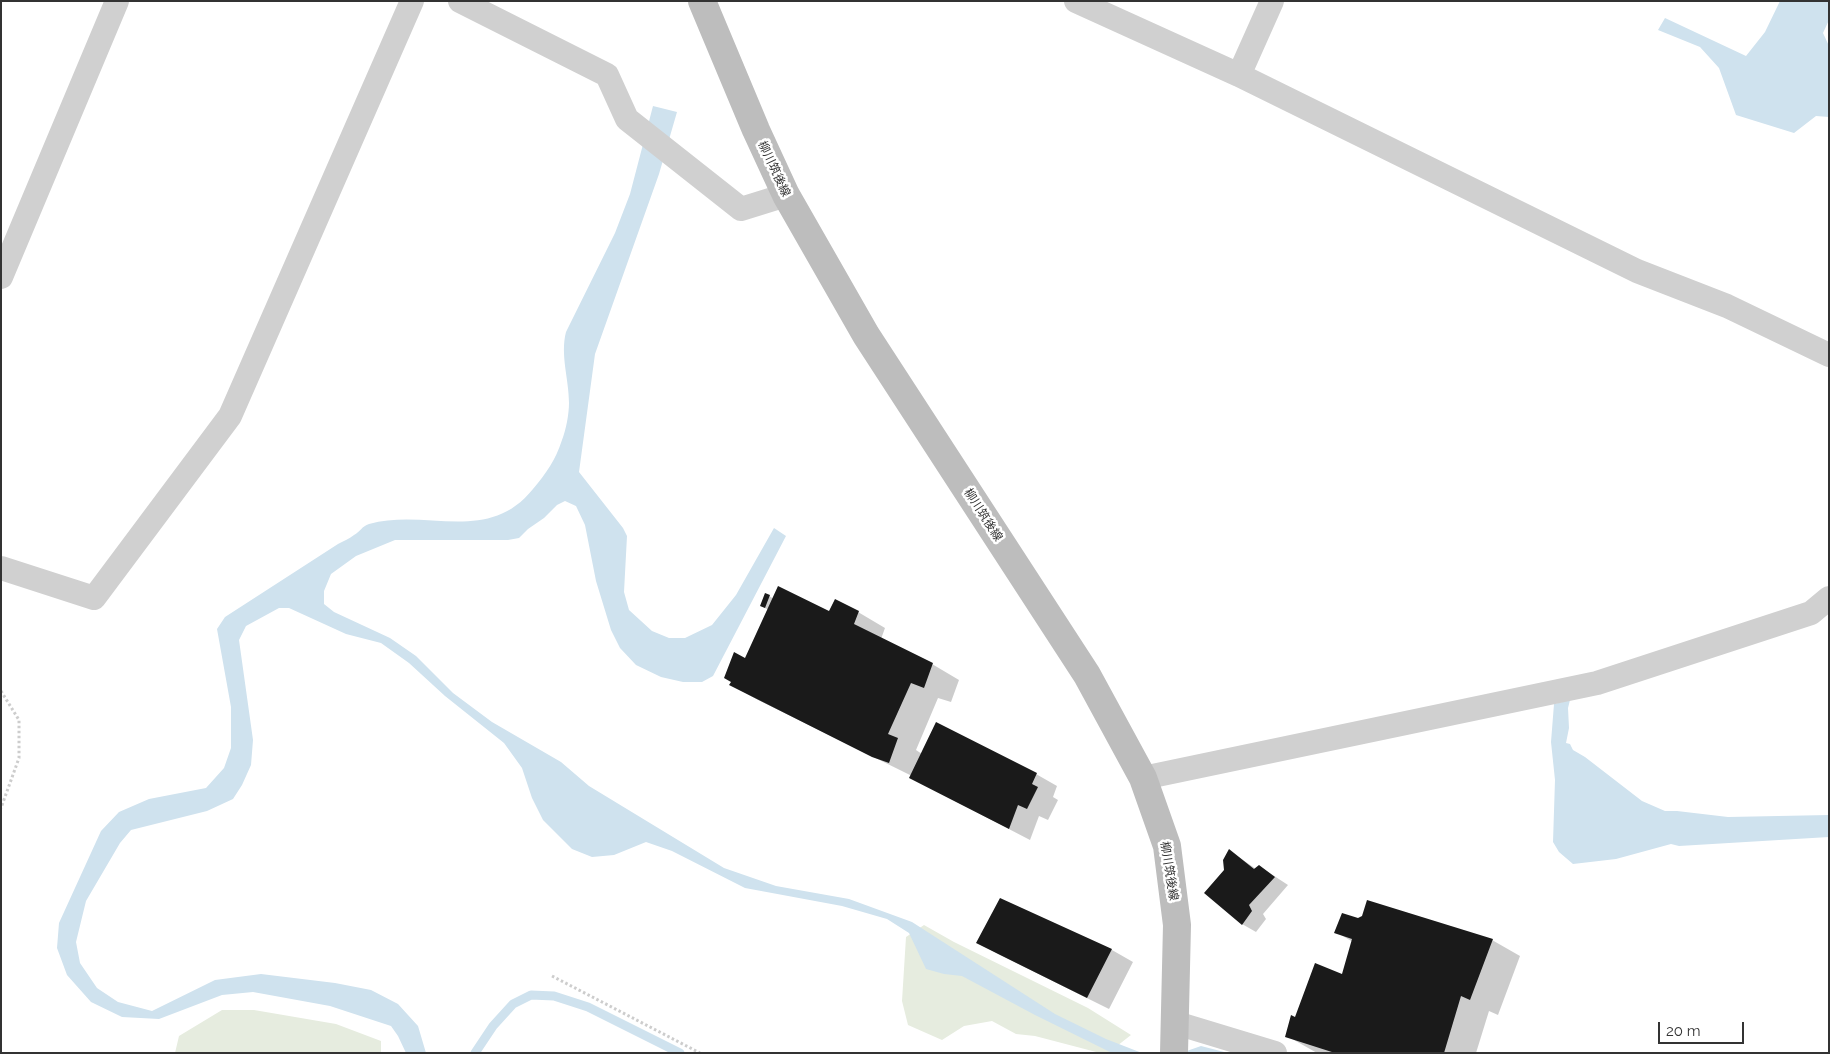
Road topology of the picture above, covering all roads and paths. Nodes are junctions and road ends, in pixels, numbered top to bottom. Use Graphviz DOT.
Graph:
graph roads {
  1 [pos="117,1"];
  2 [pos="412,1"];
  3 [pos="460,1"];
  4 [pos="702,1"];
  5 [pos="1076,1"];
  6 [pos="1272,1"];
  7 [pos="1239,75"];
  8 [pos="786,195"];
  9 [pos="1,278"];
  10 [pos="1829,356"];
  11 [pos="1,568"];
  12 [pos="1829,598"];
  13 [pos="1,691"];
  14 [pos="1143,778"];
  15 [pos="1,808"];
  16 [pos="552,976"];
  17 [pos="1176,1023"];
  18 [pos="700,1053"];
  19 [pos="1174,1053"];
  20 [pos="1275,1053"];
  1 -- 9 [label="street"];
  2 -- 11 [label="street"];
  3 -- 8 [label="street"];
  4 -- 8 [label="main road, 柳川筑後線"];
  5 -- 7 [label="street"];
  6 -- 7 [label="street"];
  7 -- 10 [label="street"];
  8 -- 14 [label="main road, 柳川筑後線"];
  12 -- 14 [label="street"];
  13 -- 15 [label="path"];
  14 -- 17 [label="main road, 柳川筑後線"];
  16 -- 18 [label="path"];
  17 -- 19 [label="main road, 柳川筑後線"];
  17 -- 20 [label="street"];
}
